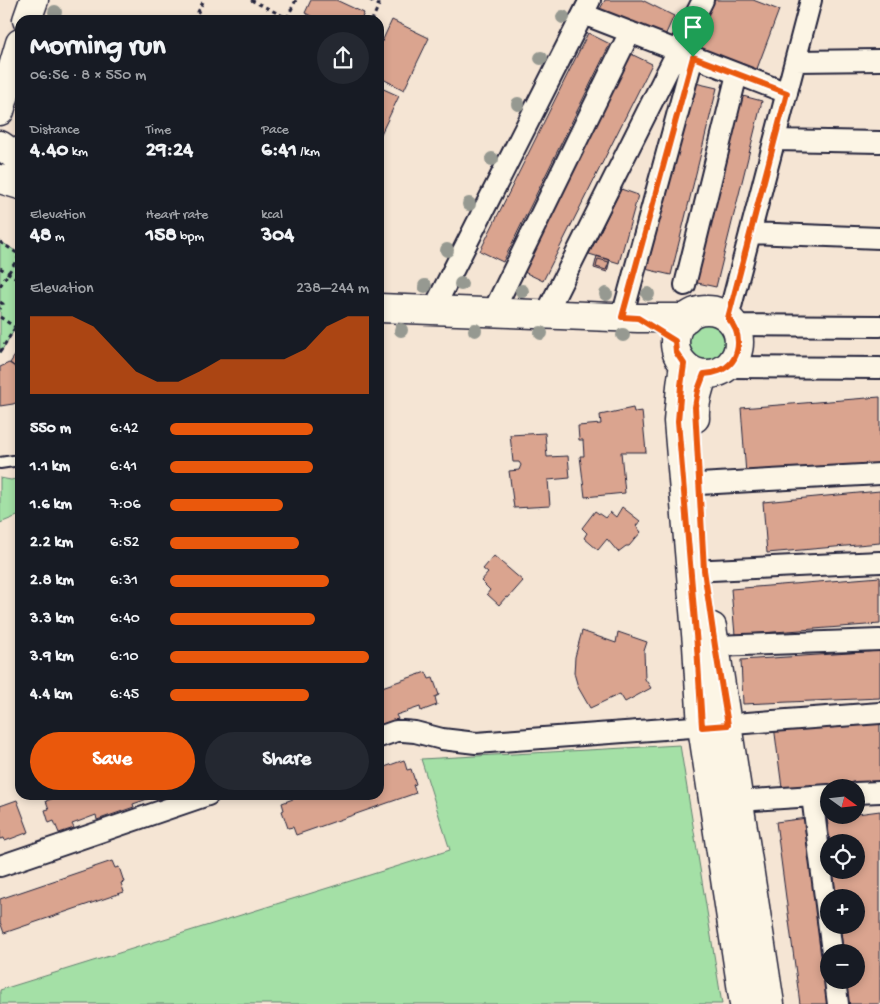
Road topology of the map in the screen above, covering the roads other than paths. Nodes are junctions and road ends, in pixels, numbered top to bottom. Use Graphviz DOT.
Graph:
graph roads {
  1 [pos="704,0"];
  2 [pos="811,0"];
  3 [pos="586,7"];
  4 [pos="15,31"];
  5 [pos="630,32"];
  6 [pos="0,50"];
  7 [pos="685,54"];
  8 [pos="15,60"];
  9 [pos="880,60"];
  10 [pos="795,61"];
  11 [pos="737,74"];
  12 [pos="787,93"];
  13 [pos="0,110"];
  14 [pos="775,140"];
  15 [pos="880,142"];
  16 [pos="0,144"];
  17 [pos="15,155"];
  18 [pos="0,179"];
  19 [pos="15,184"];
  20 [pos="750,233"];
  21 [pos="880,238"];
  22 [pos="685,285"];
  23 [pos="384,308"];
  24 [pos="433,310"];
  25 [pos="493,312"];
  26 [pos="546,314"];
  27 [pos="630,317"];
  28 [pos="731,322"];
  29 [pos="880,326"];
  30 [pos="695,353"];
  31 [pos="880,368"];
  32 [pos="15,461"];
  33 [pos="0,463"];
  34 [pos="880,474"];
  35 [pos="691,483"];
  36 [pos="880,562"];
  37 [pos="697,570"];
  38 [pos="880,640"];
  39 [pos="706,646"];
  40 [pos="880,713"];
  41 [pos="715,726"];
  42 [pos="384,735"];
  43 [pos="880,792"];
  44 [pos="865,793"];
  45 [pos="820,796"];
  46 [pos="193,800"];
  47 [pos="738,801"];
  48 [pos="822,824"];
  49 [pos="0,866"];
  50 [pos="831,944"];
  51 [pos="836,989"];
  52 [pos="744,1004"];
  53 [pos="770,1004"];
  54 [pos="838,1004"];
  1 -- 7 [label="street"];
  2 -- 10 [label="street"];
  3 -- 5 [label="street"];
  3 -- 24 [label="street"];
  4 -- 6 [label="street"];
  5 -- 7 [label="street"];
  5 -- 25 [label="street"];
  7 -- 11 [label="street"];
  7 -- 26 [label="street"];
  7 -- 27 [label="street"];
  8 -- 13 [label="street"];
  9 -- 10 [label="street"];
  10 -- 12 [label="street"];
  11 -- 12 [label="street"];
  11 -- 22 [label="street"];
  12 -- 14 [label="street"];
  14 -- 15 [label="street"];
  14 -- 20 [label="street"];
  16 -- 17 [label="street"];
  18 -- 19 [label="street"];
  20 -- 21 [label="street"];
  20 -- 28 [label="street"];
  23 -- 24 [label="street"];
  24 -- 25 [label="street"];
  25 -- 26 [label="street"];
  26 -- 27 [label="street"];
  27 -- 30 [label="street"];
  28 -- 29 [label="street"];
  28 -- 30 [label="street"];
  28 -- 30 [label="street"];
  30 -- 31 [label="street"];
  30 -- 35 [label="street"];
  32 -- 33 [label="lane"];
  34 -- 35 [label="street"];
  35 -- 37 [label="street"];
  36 -- 37 [label="street"];
  37 -- 39 [label="street"];
  38 -- 39 [label="street"];
  39 -- 41 [label="street"];
  40 -- 41 [label="street"];
  41 -- 42 [label="street"];
  41 -- 47 [label="street"];
  41 -- 52 [label="street"];
  43 -- 44 [label="street"];
  45 -- 47 [label="street"];
  46 -- 49 [label="street"];
  47 -- 53 [label="street"];
  48 -- 50 [label="street"];
  51 -- 54 [label="street"];
}
